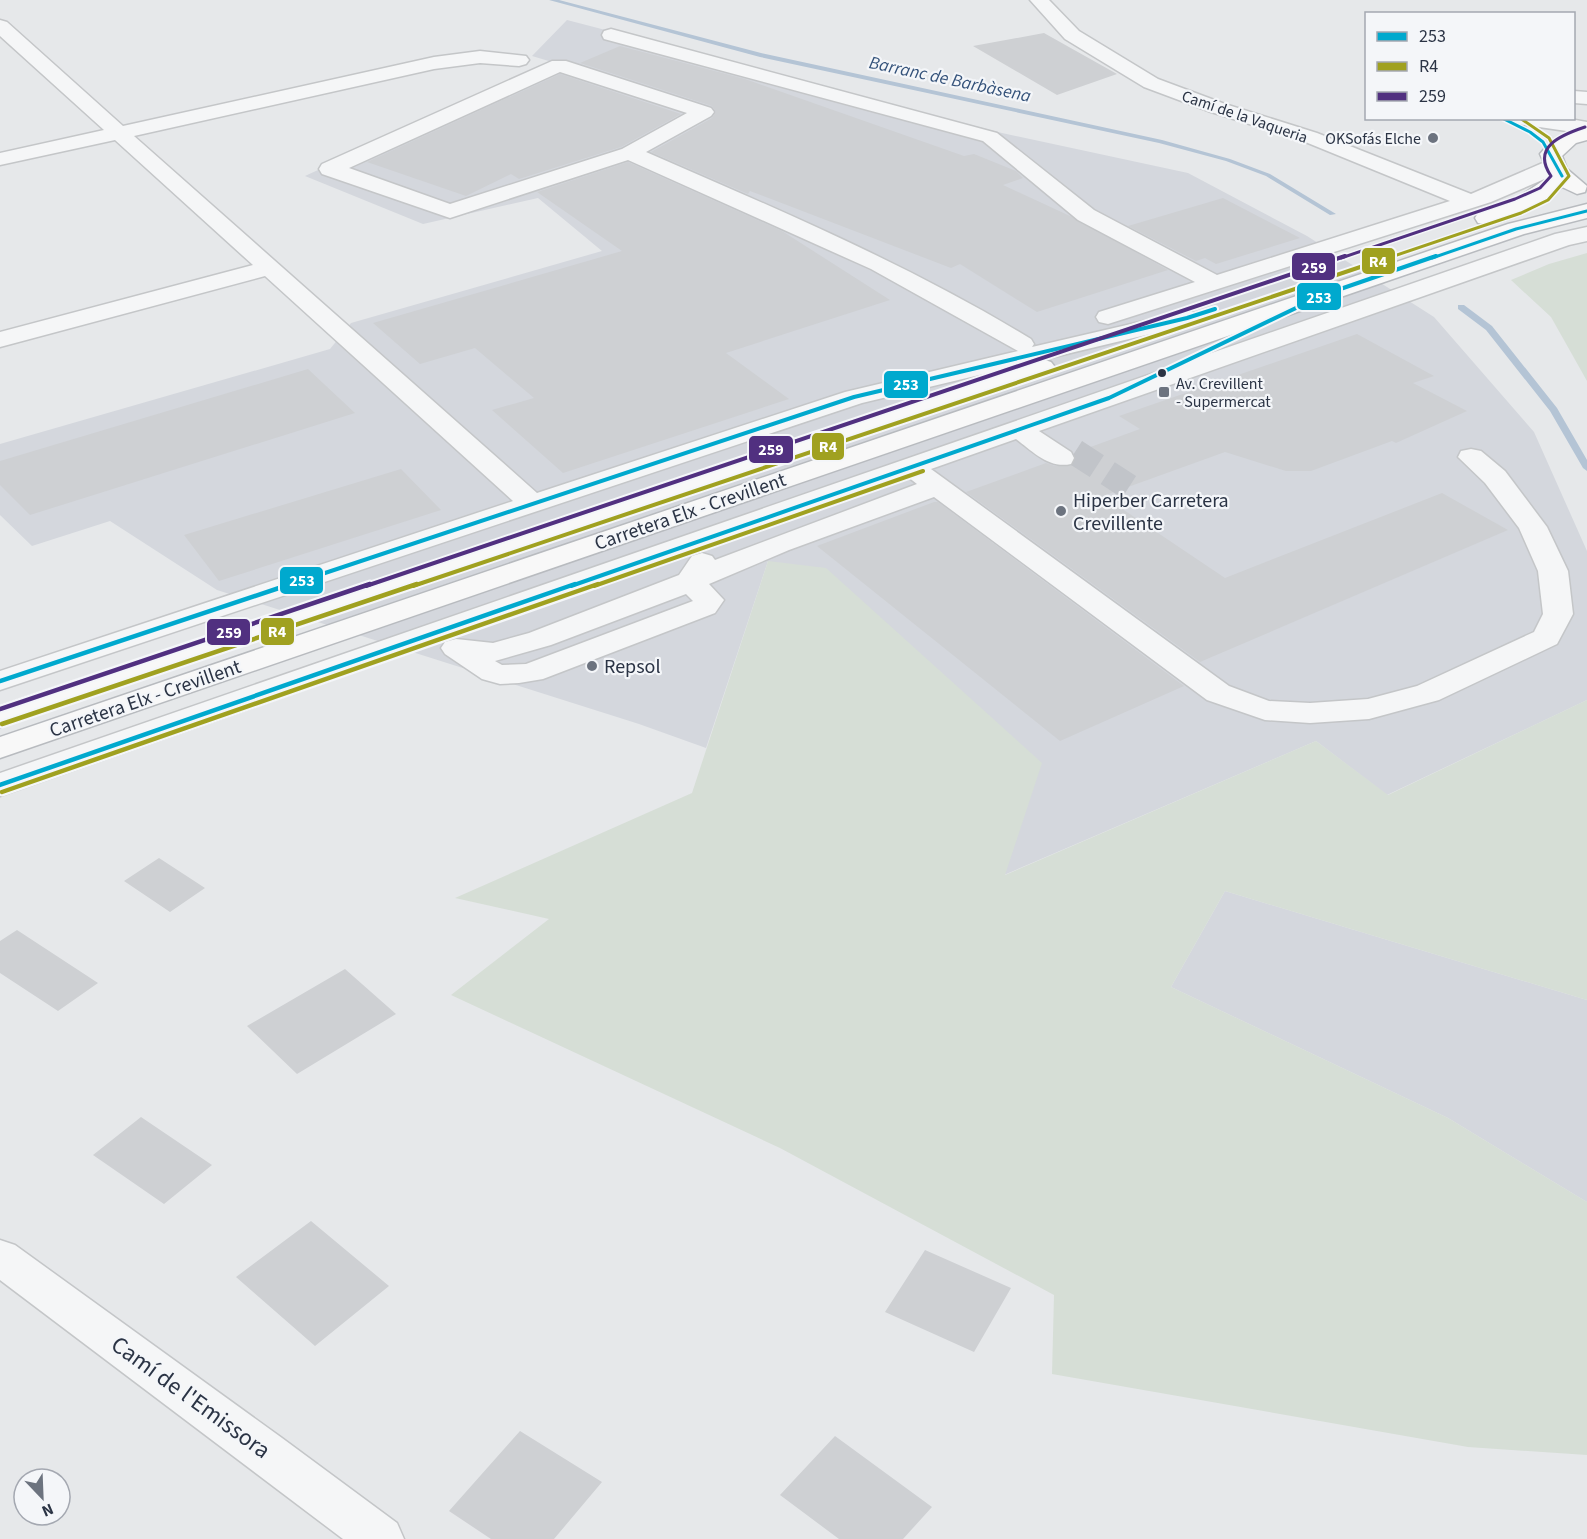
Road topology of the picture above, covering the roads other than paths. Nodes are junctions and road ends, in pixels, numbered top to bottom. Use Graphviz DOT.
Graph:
graph roads {
  1 [pos="1039,0"];
  2 [pos="0,26"];
  3 [pos="611,35"];
  4 [pos="519,60"];
  5 [pos="1505,120"];
  6 [pos="1532,120"];
  7 [pos="1587,128"];
  8 [pos="118,133"];
  9 [pos="1587,134"];
  10 [pos="629,153"];
  11 [pos="0,159"];
  12 [pos="1555,166"];
  13 [pos="1587,192"];
  14 [pos="1470,201"];
  15 [pos="1587,211"];
  16 [pos="1587,234"];
  17 [pos="270,268"];
  18 [pos="1215,283"];
  19 [pos="1323,295"];
  20 [pos="1187,318"];
  21 [pos="0,340"];
  22 [pos="1022,344"];
  23 [pos="854,397"];
  24 [pos="1109,398"];
  25 [pos="1025,427"];
  26 [pos="1068,455"];
  27 [pos="1471,457"];
  28 [pos="910,467"];
  29 [pos="937,486"];
  30 [pos="532,504"];
  31 [pos="718,534"];
  32 [pos="690,581"];
  33 [pos="419,639"];
  34 [pos="0,681"];
  35 [pos="0,717"];
  36 [pos="0,748"];
  37 [pos="0,785"];
  38 [pos="0,1257"];
  39 [pos="380,1539"];
  1 -- 14 [label="street, Camí de la Vaqueria"];
  2 -- 8 [label="street"];
  3 -- 18 [label="street"];
  4 -- 8 [label="street"];
  5 -- 12 [label="street"];
  6 -- 7 [label="street"];
  8 -- 11 [label="street"];
  8 -- 17 [label="street"];
  9 -- 12 [label="highway, Carretera Elx - Crevillent"];
  10 -- 10 [label="street"];
  10 -- 22 [label="street"];
  12 -- 13 [label="highway"];
  12 -- 14 [label="street"];
  12 -- 20 [label="highway, Carretera Elx - Crevillent"];
  14 -- 18 [label="street"];
  15 -- 19 [label="highway, Carretera Elx - Crevillent"];
  16 -- 24 [label="street"];
  17 -- 21 [label="street"];
  17 -- 30 [label="street"];
  18 -- 22 [label="street"];
  19 -- 24 [label="street"];
  19 -- 36 [label="highway, Carretera Elx - Crevillent"];
  20 -- 23 [label="street"];
  20 -- 35 [label="highway, Carretera Elx - Crevillent"];
  22 -- 23 [label="street"];
  23 -- 30 [label="street"];
  24 -- 25 [label="street"];
  25 -- 26 [label="street"];
  25 -- 28 [label="street"];
  27 -- 29 [label="street"];
  28 -- 29 [label="street"];
  28 -- 31 [label="street"];
  29 -- 32 [label="street"];
  30 -- 34 [label="street"];
  31 -- 32 [label="street"];
  31 -- 33 [label="street"];
  32 -- 33 [label="street"];
  33 -- 37 [label="street"];
  38 -- 39 [label="street, Camí de l'Emissora"];
}
